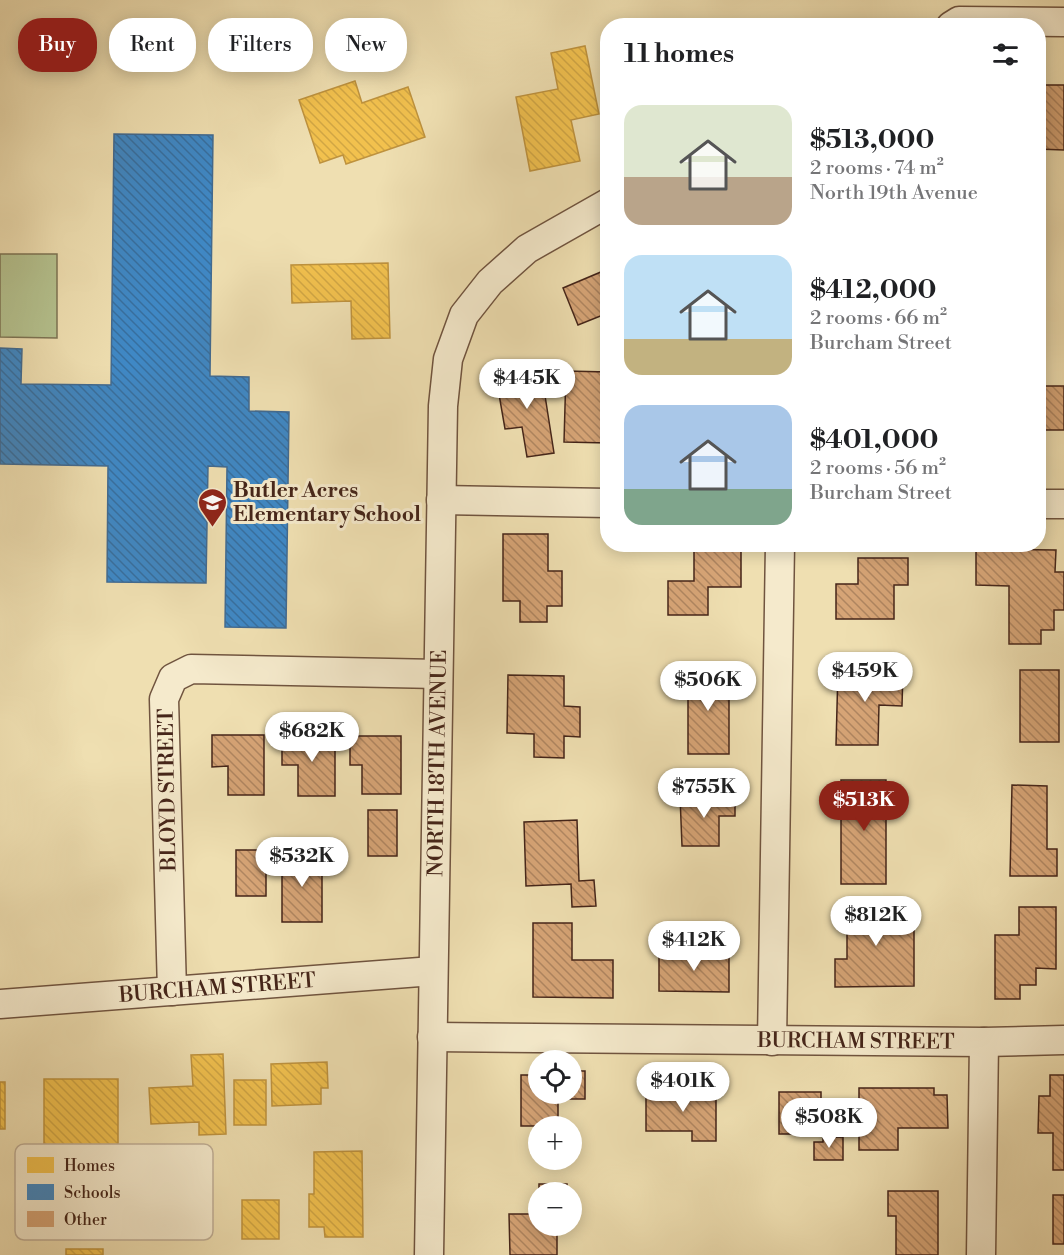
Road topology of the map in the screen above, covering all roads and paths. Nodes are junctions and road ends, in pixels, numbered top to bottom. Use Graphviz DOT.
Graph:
graph roads {
  1 [pos="984,0"];
  2 [pos="961,18"];
  3 [pos="1046,22"];
  4 [pos="1064,22"];
  5 [pos="600,208"];
  6 [pos="441,500"];
  7 [pos="600,503"];
  8 [pos="1046,504"];
  9 [pos="1064,504"];
  10 [pos="780,552"];
  11 [pos="438,674"];
  12 [pos="433,971"];
  13 [pos="172,992"];
  14 [pos="0,1004"];
  15 [pos="432,1037"];
  16 [pos="1064,1040"];
  17 [pos="772,1041"];
  18 [pos="984,1042"];
  19 [pos="429,1255"];
  20 [pos="981,1255"];
  1 -- 2 [label="street"];
  3 -- 4 [label="street"];
  5 -- 6 [label="street, NORTH 18TH AVENUE"];
  6 -- 7 [label="street"];
  6 -- 11 [label="street, NORTH 18TH AVENUE"];
  8 -- 9 [label="street"];
  10 -- 17 [label="street"];
  11 -- 12 [label="street, NORTH 18TH AVENUE"];
  11 -- 13 [label="street, BLOYD STREET"];
  12 -- 13 [label="street, BURCHAM STREET"];
  12 -- 15 [label="street, NORTH 18TH AVENUE"];
  13 -- 14 [label="street, BURCHAM STREET"];
  15 -- 17 [label="street, BURCHAM STREET"];
  15 -- 19 [label="street, NORTH 18TH AVENUE"];
  16 -- 18 [label="street, BURCHAM STREET"];
  17 -- 18 [label="street, BURCHAM STREET"];
  18 -- 20 [label="street"];
}
